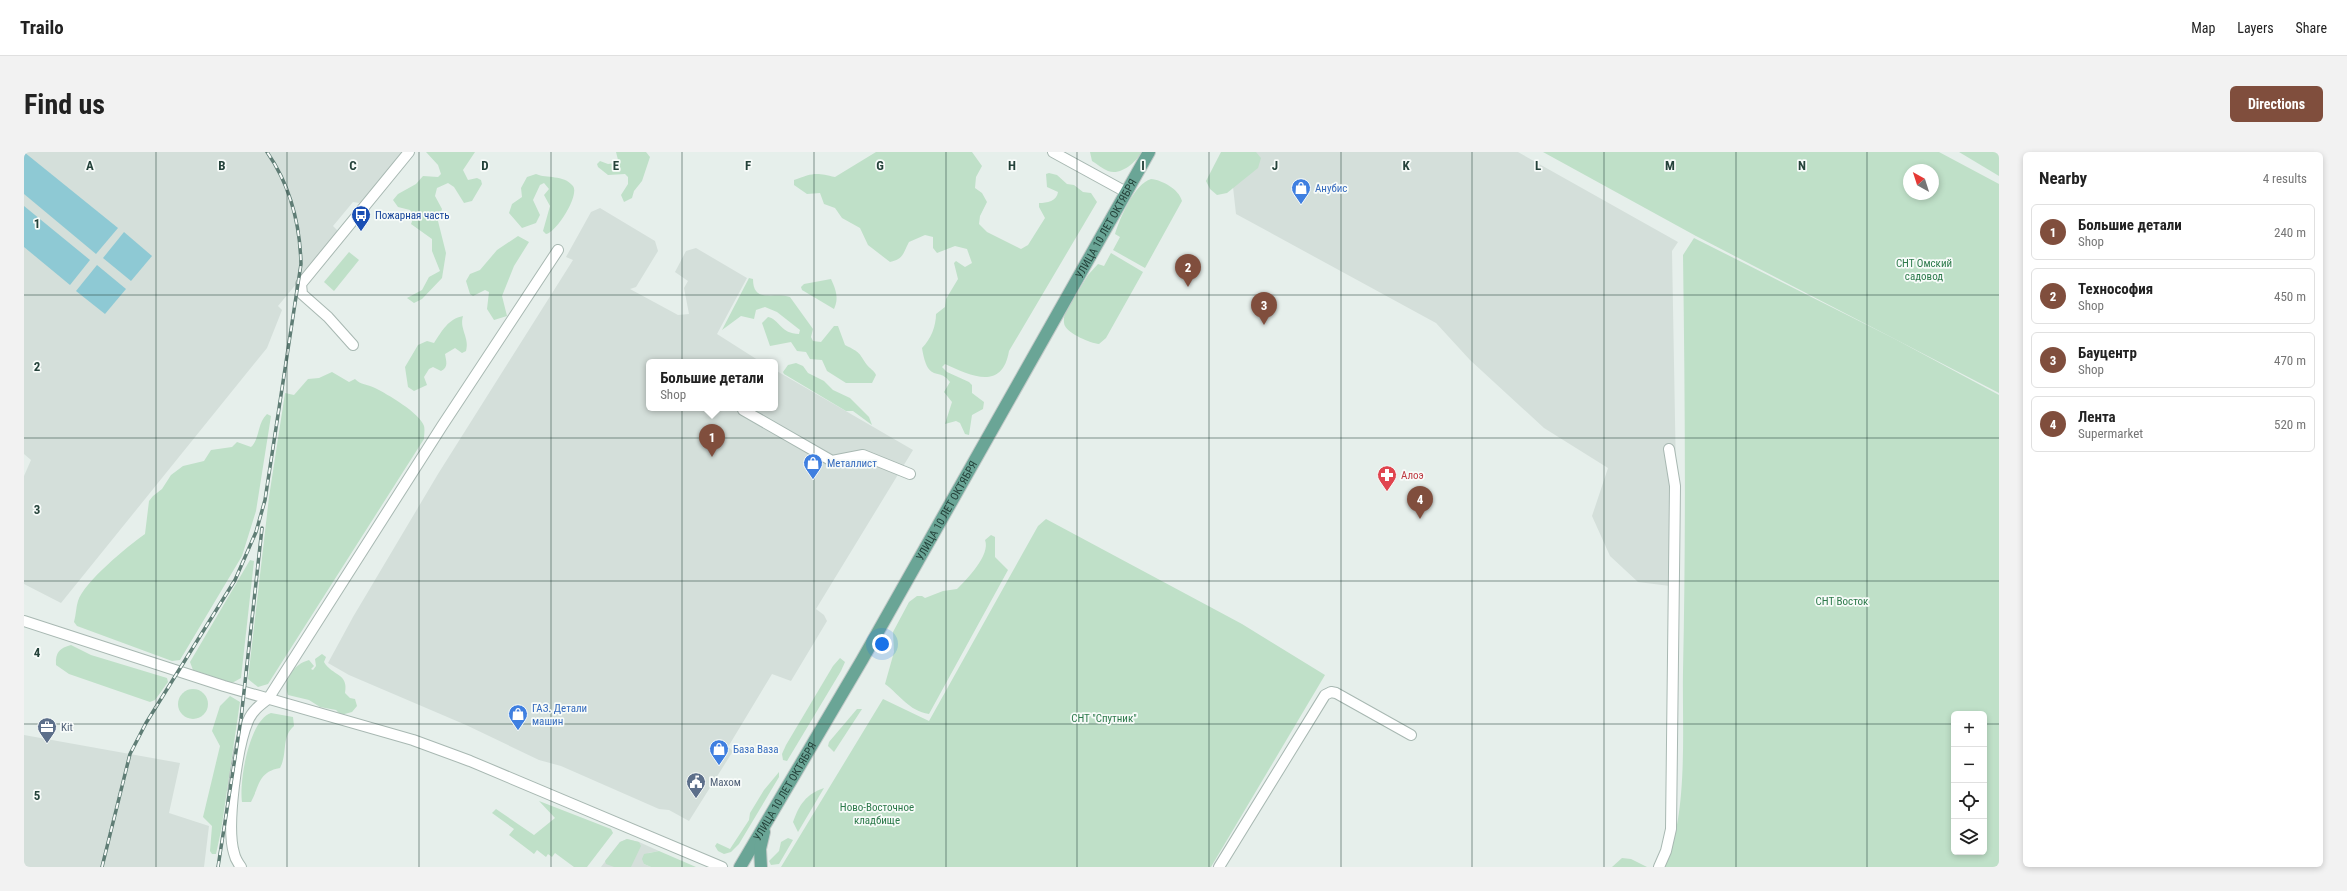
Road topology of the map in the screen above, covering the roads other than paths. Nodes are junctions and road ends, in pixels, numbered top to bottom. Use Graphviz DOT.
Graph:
graph roads {
  1 [pos="409,152"];
  2 [pos="1053,152"];
  3 [pos="1149,152"];
  4 [pos="1126,192"];
  5 [pos="558,250"];
  6 [pos="353,345"];
  7 [pos="745,411"];
  8 [pos="1669,449"];
  9 [pos="910,474"];
  10 [pos="24,621"];
  11 [pos="268,699"];
  12 [pos="1411,736"];
  13 [pos="768,817"];
  14 [pos="240,867"];
  15 [pos="722,867"];
  16 [pos="740,867"];
  17 [pos="761,867"];
  18 [pos="1219,867"];
  19 [pos="1659,867"];
  1 -- 6 [label="street"];
  2 -- 4 [label="street"];
  3 -- 4 [label="main road, УЛИЦА 10 ЛЕТ ОКТЯБРЯ"];
  4 -- 13 [label="main road, УЛИЦА 10 ЛЕТ ОКТЯБРЯ"];
  5 -- 11 [label="street"];
  7 -- 9 [label="street"];
  8 -- 19 [label="street"];
  10 -- 11 [label="street"];
  11 -- 14 [label="street"];
  11 -- 15 [label="street"];
  12 -- 18 [label="street"];
  13 -- 16 [label="main road, УЛИЦА 10 ЛЕТ ОКТЯБРЯ"];
  13 -- 17 [label="main road"];
}
